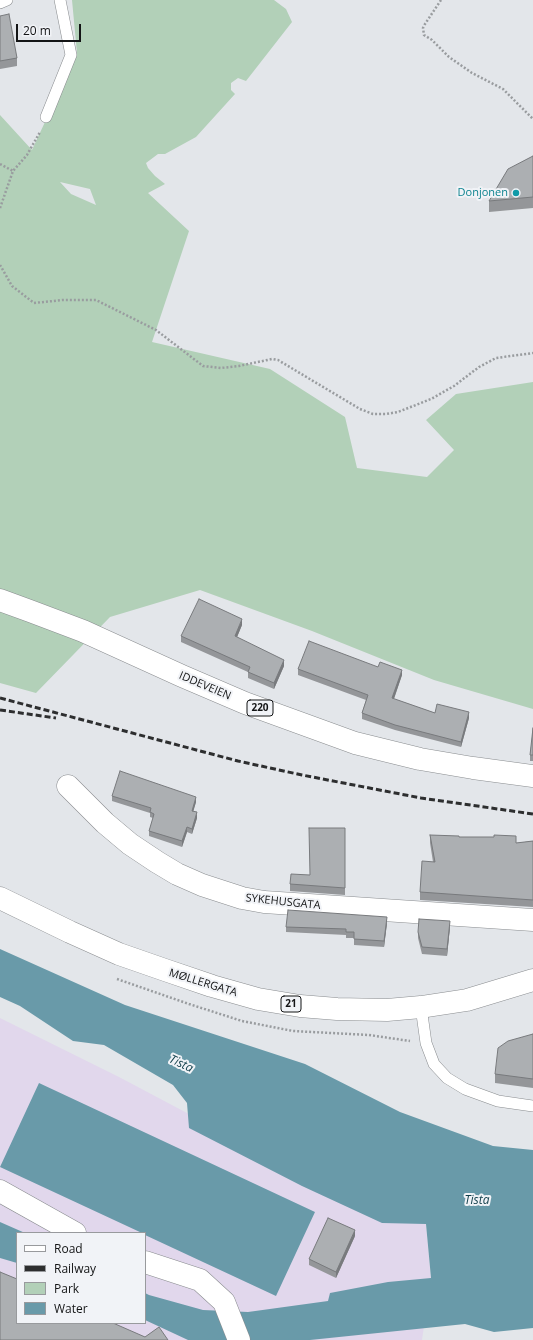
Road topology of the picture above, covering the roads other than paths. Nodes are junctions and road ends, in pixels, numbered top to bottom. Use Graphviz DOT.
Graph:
graph roads {
  1 [pos="7,0"];
  2 [pos="60,0"];
  3 [pos="0,3"];
  4 [pos="46,117"];
  5 [pos="0,600"];
  6 [pos="533,776"];
  7 [pos="68,786"];
  8 [pos="0,898"];
  9 [pos="533,920"];
  10 [pos="533,980"];
  11 [pos="420,1007"];
  12 [pos="533,1106"];
  13 [pos="0,1191"];
  14 [pos="73,1232"];
  15 [pos="146,1262"];
  16 [pos="239,1340"];
  1 -- 3 [label="lane"];
  2 -- 4 [label="lane"];
  5 -- 6 [label="main road, IDDEVEIEN / 220"];
  7 -- 9 [label="main road, SYKEHUSGATA"];
  8 -- 11 [label="main road, MØLLERGATA / 21"];
  10 -- 11 [label="main road, 21"];
  11 -- 12 [label="lane"];
  13 -- 14 [label="main road"];
  15 -- 16 [label="main road"];
}
